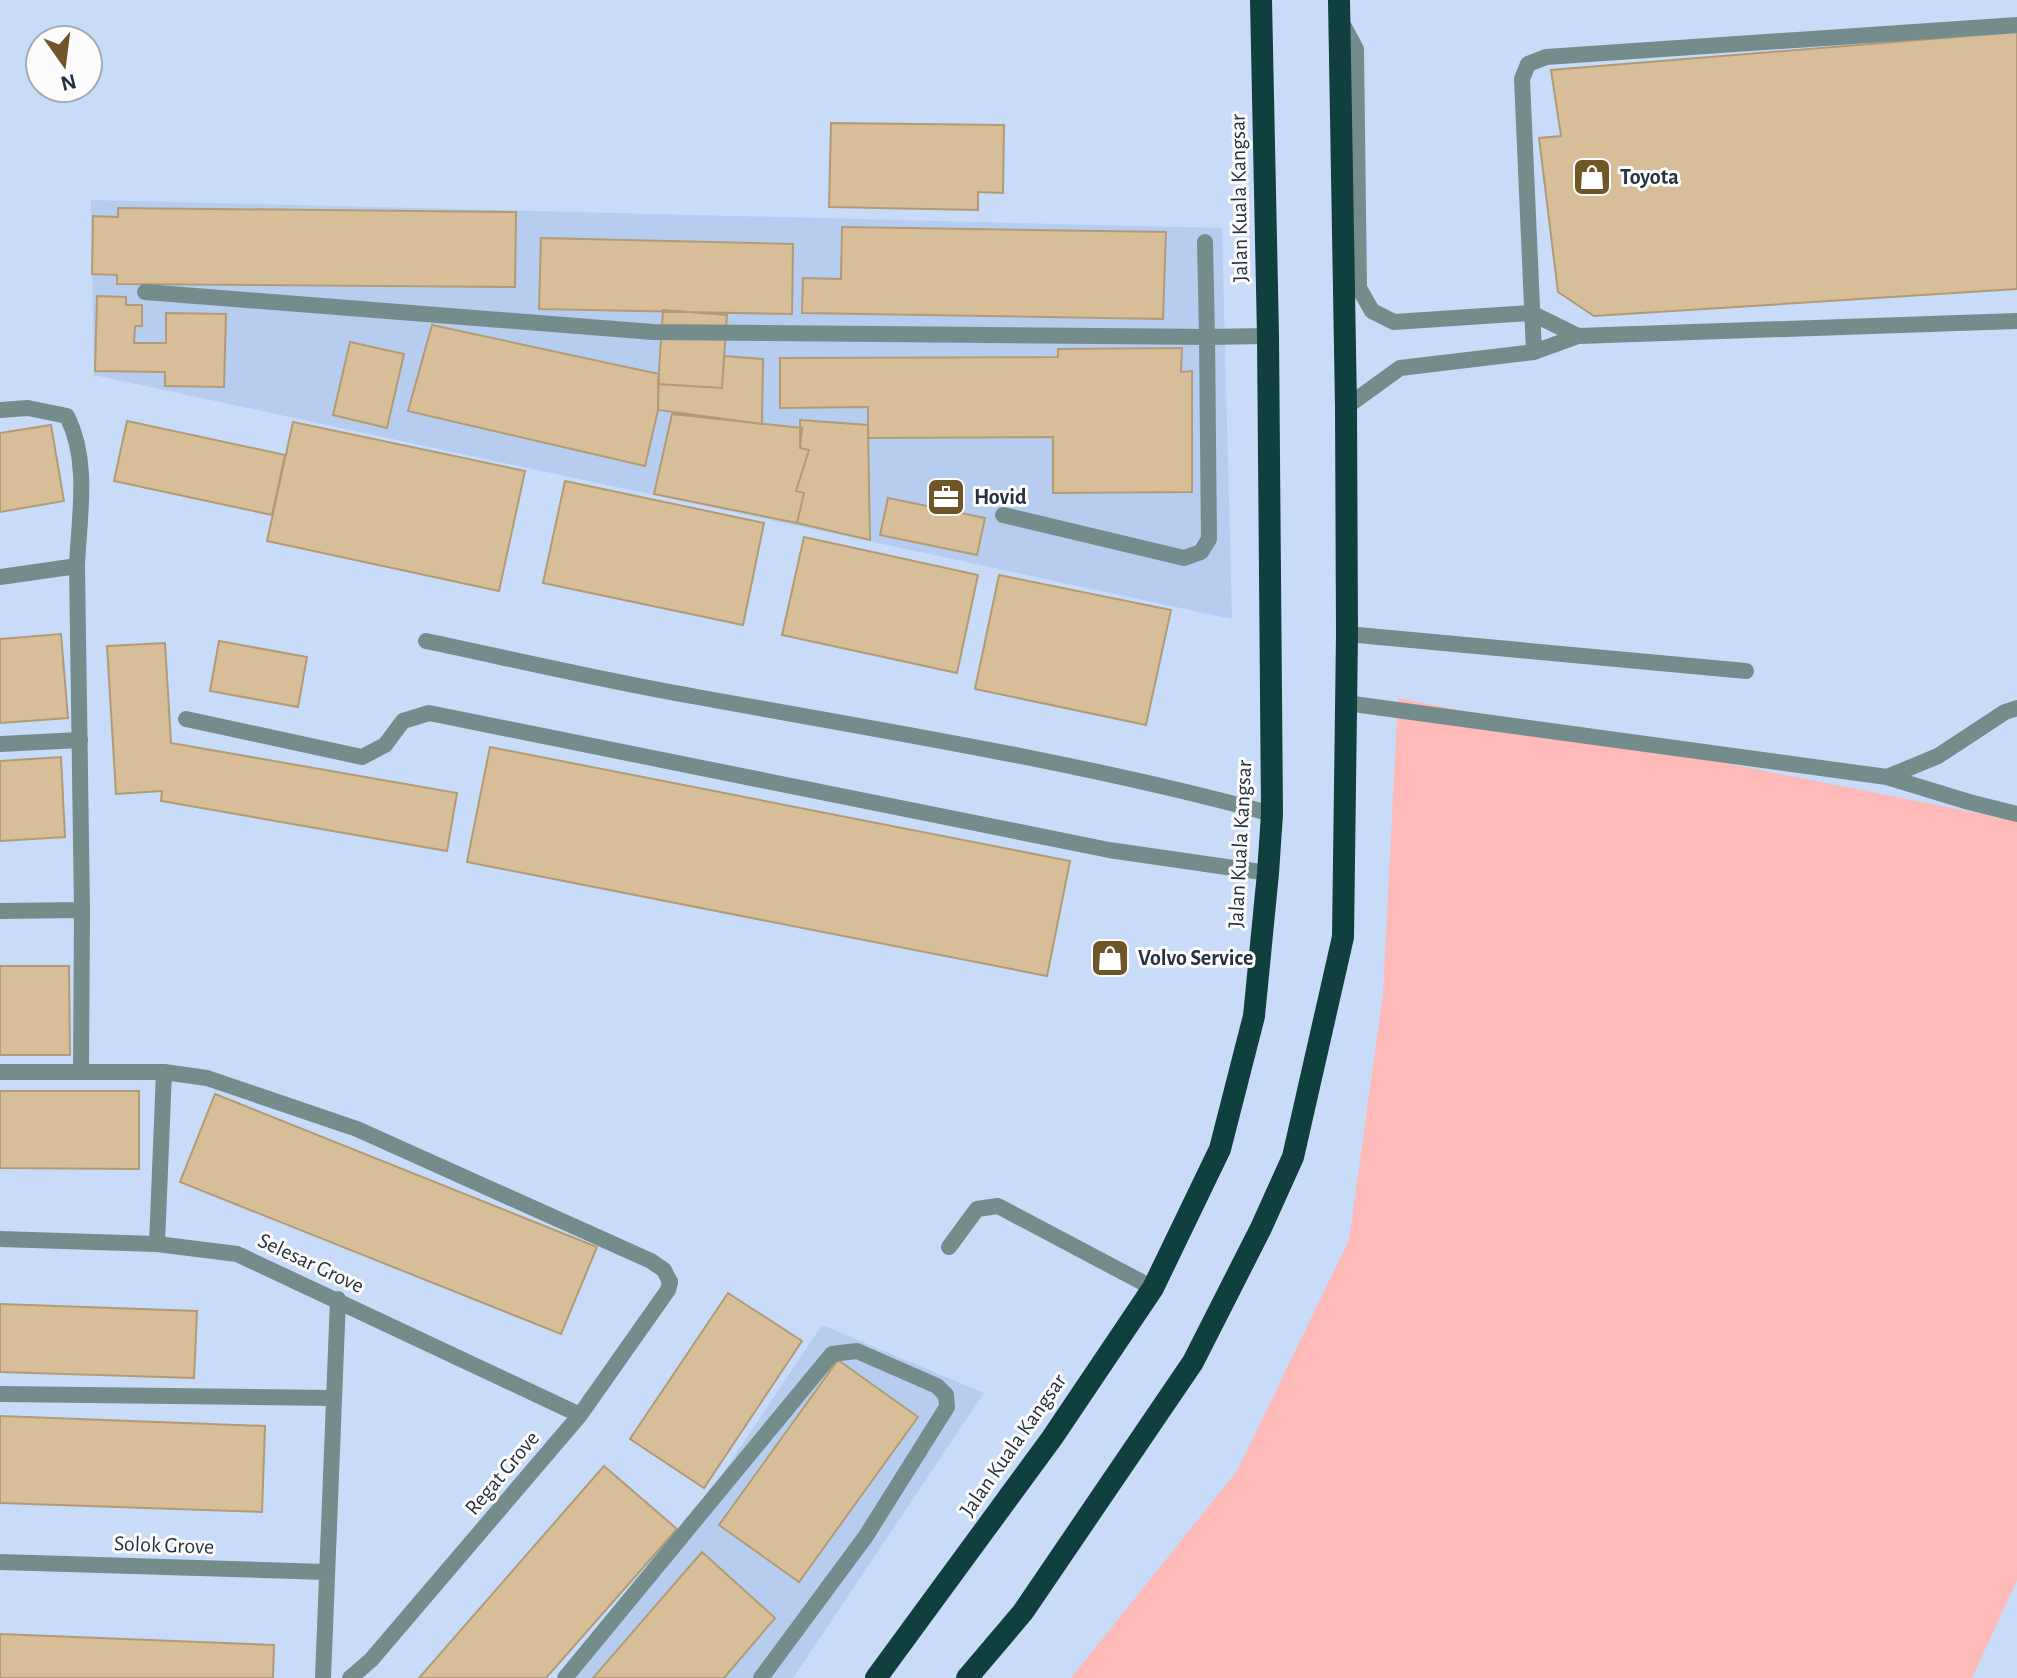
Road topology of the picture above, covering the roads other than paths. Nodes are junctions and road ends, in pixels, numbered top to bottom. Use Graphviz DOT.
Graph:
graph roads {
  1 [pos="1261,0"];
  2 [pos="1339,9"];
  3 [pos="2017,25"];
  4 [pos="1205,242"];
  5 [pos="145,292"];
  6 [pos="1531,313"];
  7 [pos="2017,321"];
  8 [pos="1268,336"];
  9 [pos="1578,336"];
  10 [pos="1207,337"];
  11 [pos="1534,352"];
  12 [pos="1346,407"];
  13 [pos="0,410"];
  14 [pos="1003,515"];
  15 [pos="77,566"];
  16 [pos="0,577"];
  17 [pos="1347,634"];
  18 [pos="426,641"];
  19 [pos="1746,671"];
  20 [pos="1346,703"];
  21 [pos="2017,708"];
  22 [pos="186,719"];
  23 [pos="80,740"];
  24 [pos="0,744"];
  25 [pos="1887,777"];
  26 [pos="1272,814"];
  27 [pos="2017,814"];
  28 [pos="1268,873"];
  29 [pos="82,910"];
  30 [pos="0,911"];
  31 [pos="81,1071"];
  32 [pos="0,1072"];
  33 [pos="164,1072"];
  34 [pos="0,1239"];
  35 [pos="157,1244"];
  36 [pos="949,1247"];
  37 [pos="1153,1288"];
  38 [pos="338,1299"];
  39 [pos="0,1394"];
  40 [pos="334,1398"];
  41 [pos="580,1415"];
  42 [pos="0,1562"];
  43 [pos="326,1572"];
  44 [pos="323,1678"];
  45 [pos="350,1678"];
  46 [pos="565,1678"];
  47 [pos="761,1678"];
  48 [pos="876,1678"];
  49 [pos="967,1678"];
  1 -- 8 [label="highway, Jalan Kuala Kangsar"];
  2 -- 6 [label="street"];
  2 -- 12 [label="highway"];
  3 -- 6 [label="street"];
  4 -- 10 [label="street"];
  5 -- 10 [label="street"];
  6 -- 9 [label="street"];
  6 -- 11 [label="street"];
  7 -- 9 [label="street"];
  8 -- 10 [label="street"];
  8 -- 26 [label="highway, Jalan Kuala Kangsar"];
  9 -- 11 [label="street"];
  10 -- 14 [label="street"];
  11 -- 12 [label="street"];
  12 -- 17 [label="highway"];
  13 -- 15 [label="street"];
  15 -- 16 [label="street"];
  15 -- 23 [label="street"];
  17 -- 19 [label="street"];
  17 -- 20 [label="highway"];
  18 -- 26 [label="street"];
  20 -- 25 [label="street"];
  20 -- 49 [label="highway"];
  21 -- 25 [label="street"];
  22 -- 28 [label="street"];
  23 -- 24 [label="street"];
  23 -- 29 [label="street"];
  25 -- 27 [label="street"];
  26 -- 28 [label="highway, Jalan Kuala Kangsar"];
  28 -- 37 [label="highway, Jalan Kuala Kangsar"];
  29 -- 30 [label="street"];
  29 -- 31 [label="street"];
  31 -- 32 [label="street"];
  31 -- 33 [label="street"];
  33 -- 35 [label="street"];
  33 -- 41 [label="street, Regat Grove"];
  34 -- 35 [label="street, Selesar Grove"];
  35 -- 38 [label="street, Selesar Grove"];
  36 -- 37 [label="street"];
  37 -- 48 [label="highway, Jalan Kuala Kangsar"];
  38 -- 40 [label="street"];
  38 -- 41 [label="street, Selesar Grove"];
  39 -- 40 [label="street"];
  40 -- 43 [label="street"];
  41 -- 45 [label="street, Regat Grove"];
  42 -- 43 [label="street, Solok Grove"];
  43 -- 44 [label="street"];
  46 -- 47 [label="street"];
}
